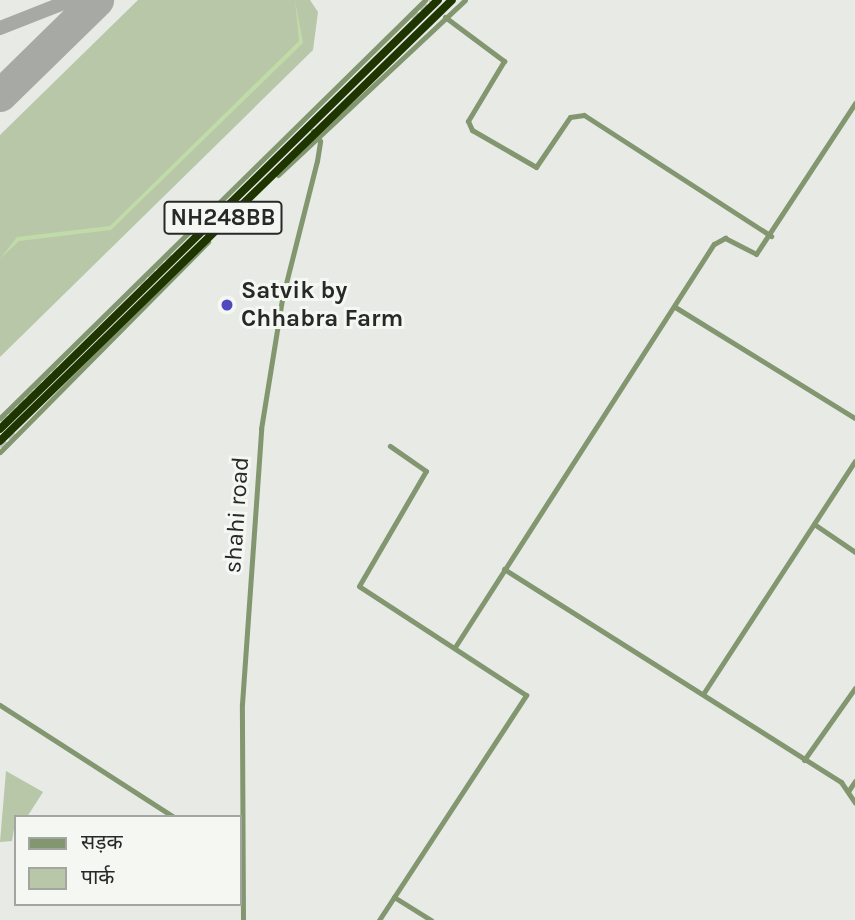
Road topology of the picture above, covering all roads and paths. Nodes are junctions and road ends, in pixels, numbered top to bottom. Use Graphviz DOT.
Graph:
graph roads {
  1 [pos="425,0"];
  2 [pos="438,0"];
  3 [pos="452,0"];
  4 [pos="465,0"];
  5 [pos="445,17"];
  6 [pos="855,103"];
  7 [pos="307,124"];
  8 [pos="316,134"];
  9 [pos="771,236"];
  10 [pos="675,307"];
  11 [pos="0,418"];
  12 [pos="855,418"];
  13 [pos="0,429"];
  14 [pos="0,441"];
  15 [pos="390,446"];
  16 [pos="0,452"];
  17 [pos="855,461"];
  18 [pos="814,524"];
  19 [pos="855,552"];
  20 [pos="505,569"];
  21 [pos="455,647"];
  22 [pos="855,688"];
  23 [pos="703,694"];
  24 [pos="0,705"];
  25 [pos="804,760"];
  26 [pos="855,781"];
  27 [pos="849,790"];
  28 [pos="855,803"];
  29 [pos="171,815"];
  30 [pos="241,815"];
  31 [pos="394,897"];
  32 [pos="242,900"];
  33 [pos="243,920"];
  34 [pos="379,920"];
  35 [pos="431,920"];
  1 -- 11 [label="street"];
  2 -- 7 [label="highway, NH248BB"];
  3 -- 8 [label="highway, NH248BB"];
  4 -- 5 [label="street"];
  5 -- 8 [label="street"];
  5 -- 9 [label="street"];
  6 -- 9 [label="street"];
  7 -- 8 [label="street"];
  7 -- 13 [label="highway, NH248BB"];
  8 -- 14 [label="highway, NH248BB"];
  8 -- 16 [label="street"];
  8 -- 30 [label="street, shahi road"];
  9 -- 10 [label="street"];
  10 -- 12 [label="street"];
  10 -- 20 [label="street"];
  15 -- 21 [label="street"];
  17 -- 18 [label="street"];
  18 -- 19 [label="street"];
  18 -- 23 [label="street"];
  20 -- 21 [label="street"];
  20 -- 23 [label="street"];
  21 -- 31 [label="street"];
  22 -- 25 [label="street"];
  23 -- 25 [label="street"];
  24 -- 29 [label="street"];
  25 -- 27 [label="street"];
  26 -- 27 [label="street"];
  27 -- 28 [label="street"];
  31 -- 34 [label="street"];
  31 -- 35 [label="street"];
  32 -- 33 [label="street, shahi road"];
}
